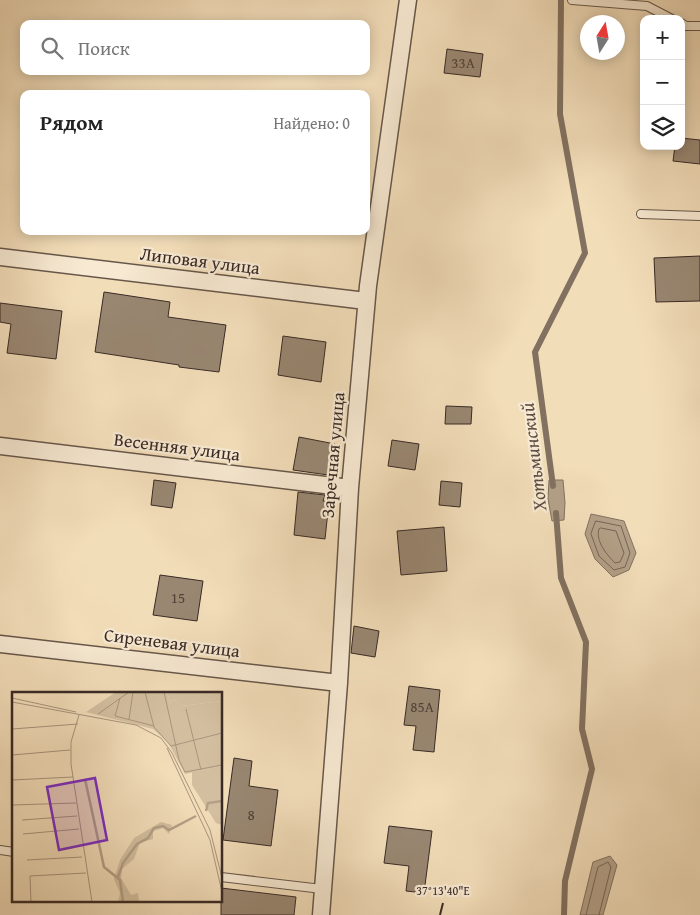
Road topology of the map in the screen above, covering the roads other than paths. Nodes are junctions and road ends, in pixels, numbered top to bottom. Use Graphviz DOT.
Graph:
graph roads {
  1 [pos="408,0"];
  2 [pos="572,0"];
  3 [pos="664,15"];
  4 [pos="685,25"];
  5 [pos="700,26"];
  6 [pos="641,214"];
  7 [pos="700,216"];
  8 [pos="0,257"];
  9 [pos="366,302"];
  10 [pos="0,446"];
  11 [pos="350,488"];
  12 [pos="0,644"];
  13 [pos="339,683"];
  14 [pos="222,877"];
  15 [pos="322,889"];
  16 [pos="321,915"];
  1 -- 9 [label="street, Заречная улица"];
  2 -- 3 [label="lane"];
  4 -- 5 [label="lane"];
  6 -- 7 [label="lane"];
  8 -- 9 [label="street, Липовая улица"];
  9 -- 11 [label="street, Заречная улица"];
  10 -- 11 [label="street, Весенняя улица"];
  11 -- 13 [label="street, Заречная улица"];
  12 -- 13 [label="street, Сиреневая улица"];
  13 -- 15 [label="street, Заречная улица"];
  14 -- 15 [label="lane"];
  15 -- 16 [label="street, Заречная улица"];
}
